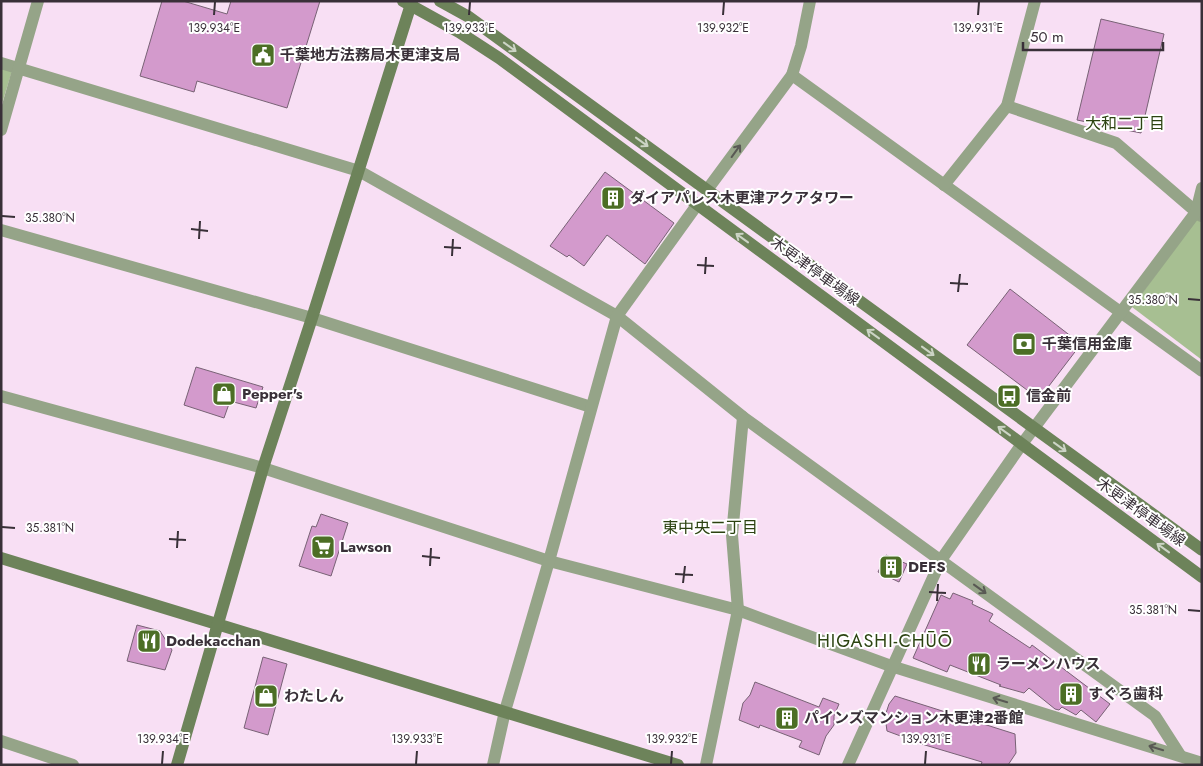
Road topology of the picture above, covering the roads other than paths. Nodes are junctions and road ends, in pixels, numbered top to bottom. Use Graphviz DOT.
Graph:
graph roads {
  1 [pos="38,1"];
  2 [pos="440,1"];
  3 [pos="810,1"];
  4 [pos="1035,1"];
  5 [pos="409,3"];
  6 [pos="1,63"];
  7 [pos="19,69"];
  8 [pos="792,75"];
  9 [pos="1007,106"];
  10 [pos="1,130"];
  11 [pos="359,171"];
  12 [pos="944,185"];
  13 [pos="1202,188"];
  14 [pos="707,190"];
  15 [pos="698,205"];
  16 [pos="1199,214"];
  17 [pos="1,230"];
  18 [pos="1120,312"];
  19 [pos="617,316"];
  20 [pos="312,318"];
  21 [pos="1202,371"];
  22 [pos="1,396"];
  23 [pos="591,407"];
  24 [pos="744,417"];
  25 [pos="1033,428"];
  26 [pos="1022,444"];
  27 [pos="262,468"];
  28 [pos="1202,550"];
  29 [pos="1,558"];
  30 [pos="941,560"];
  31 [pos="549,562"];
  32 [pos="1202,577"];
  33 [pos="738,610"];
  34 [pos="219,623"];
  35 [pos="891,666"];
  36 [pos="504,711"];
  37 [pos="1,741"];
  38 [pos="1180,755"];
  39 [pos="1202,763"];
  40 [pos="73,765"];
  41 [pos="176,765"];
  42 [pos="493,765"];
  43 [pos="678,765"];
  44 [pos="706,765"];
  45 [pos="848,765"];
  1 -- 7 [label="street"];
  2 -- 14 [label="main road, 木更津停車場線, one-way"];
  3 -- 8 [label="street"];
  4 -- 9 [label="street"];
  5 -- 11 [label="main road"];
  5 -- 15 [label="main road, 木更津停車場線"];
  6 -- 7 [label="street"];
  7 -- 10 [label="street"];
  7 -- 11 [label="street"];
  8 -- 12 [label="street"];
  14 -- 8 [label="street, one-way"];
  9 -- 12 [label="street"];
  9 -- 16 [label="street"];
  11 -- 19 [label="street"];
  11 -- 20 [label="main road"];
  12 -- 18 [label="street"];
  13 -- 16 [label="street"];
  14 -- 25 [label="main road, 木更津停車場線, one-way"];
  15 -- 19 [label="street"];
  26 -- 15 [label="main road, 木更津停車場線, one-way"];
  16 -- 18 [label="street"];
  17 -- 20 [label="street"];
  18 -- 21 [label="street"];
  18 -- 25 [label="street"];
  19 -- 23 [label="street"];
  19 -- 24 [label="street"];
  20 -- 23 [label="street"];
  20 -- 27 [label="main road"];
  22 -- 27 [label="street"];
  23 -- 31 [label="street"];
  24 -- 30 [label="street"];
  24 -- 33 [label="street"];
  25 -- 26 [label="street"];
  25 -- 28 [label="main road, 木更津停車場線, one-way"];
  26 -- 30 [label="street"];
  32 -- 26 [label="main road, 木更津停車場線, one-way"];
  27 -- 31 [label="street"];
  27 -- 34 [label="main road"];
  29 -- 34 [label="main road"];
  30 -- 35 [label="street"];
  30 -- 38 [label="street, one-way"];
  31 -- 33 [label="street"];
  31 -- 36 [label="street"];
  33 -- 35 [label="street"];
  33 -- 44 [label="street"];
  34 -- 36 [label="main road"];
  34 -- 41 [label="main road"];
  38 -- 35 [label="street, one-way"];
  35 -- 45 [label="street"];
  36 -- 42 [label="street"];
  36 -- 43 [label="main road"];
  37 -- 40 [label="street"];
  38 -- 39 [label="street"];
}
